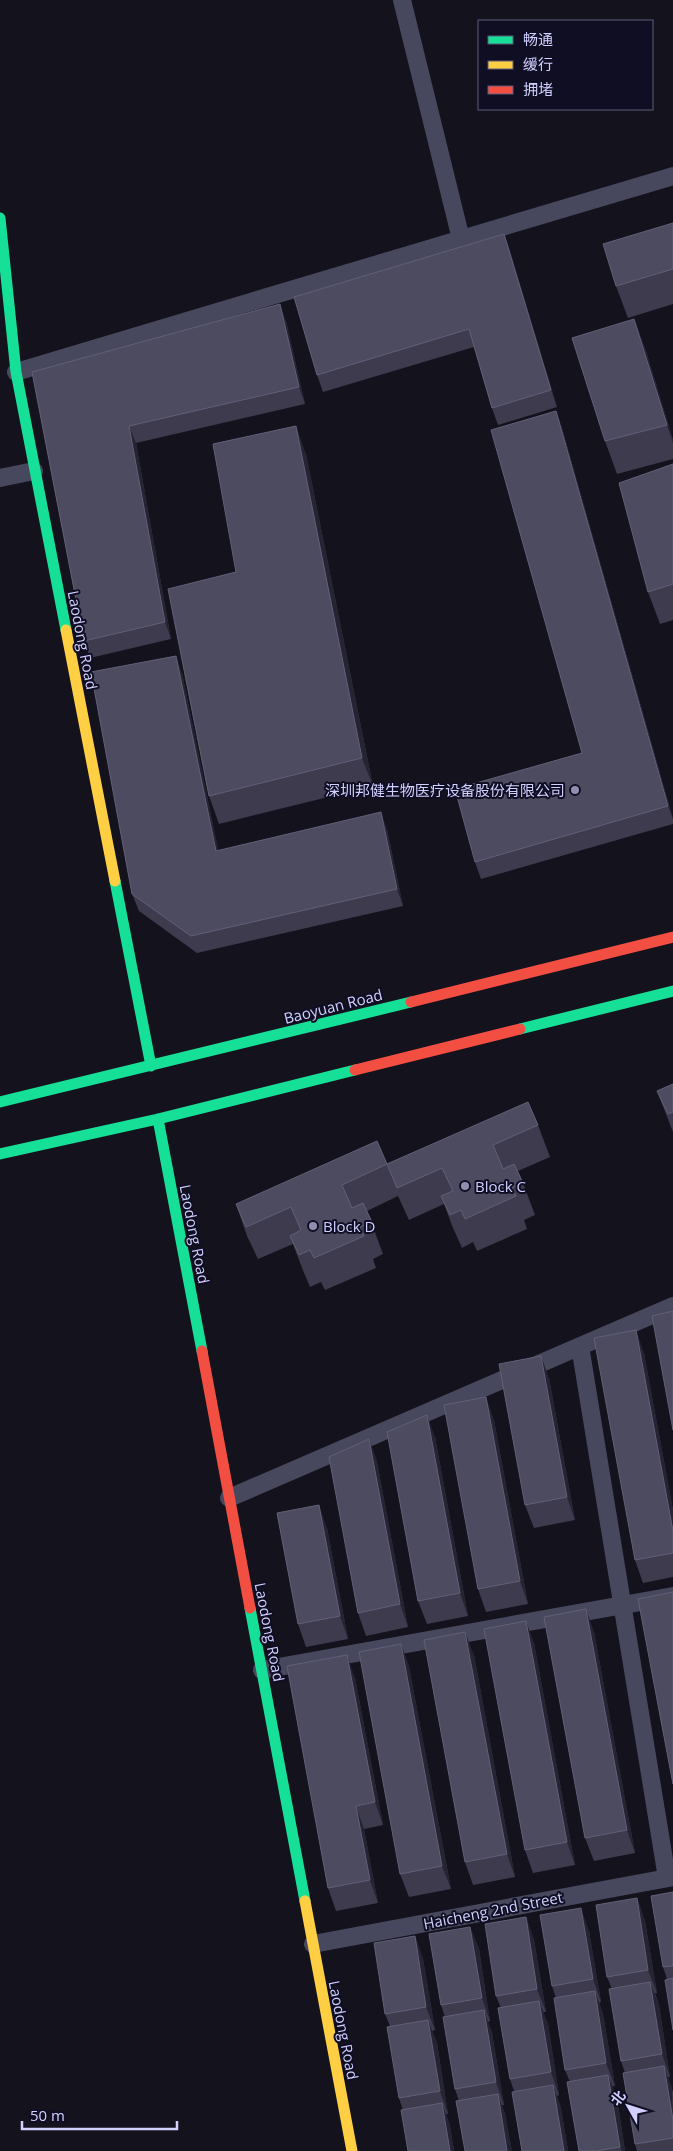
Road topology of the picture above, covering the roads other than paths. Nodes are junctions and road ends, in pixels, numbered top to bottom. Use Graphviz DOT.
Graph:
graph roads {
  1 [pos="402,0"];
  2 [pos="673,176"];
  3 [pos="0,218"];
  4 [pos="461,239"];
  5 [pos="16,372"];
  6 [pos="34,471"];
  7 [pos="0,478"];
  8 [pos="673,937"];
  9 [pos="673,991"];
  10 [pos="152,1066"];
  11 [pos="0,1102"];
  12 [pos="158,1119"];
  13 [pos="0,1154"];
  14 [pos="673,1306"];
  15 [pos="580,1346"];
  16 [pos="229,1498"];
  17 [pos="673,1596"];
  18 [pos="622,1605"];
  19 [pos="262,1670"];
  20 [pos="670,1877"];
  21 [pos="313,1944"];
  22 [pos="352,2151"];
  1 -- 4 [label="street"];
  2 -- 4 [label="street"];
  3 -- 5 [label="street, Laodong Road"];
  4 -- 5 [label="street"];
  5 -- 6 [label="street, Laodong Road"];
  6 -- 7 [label="street"];
  6 -- 10 [label="street, Laodong Road"];
  8 -- 10 [label="street, Baoyuan Road"];
  9 -- 12 [label="street"];
  10 -- 11 [label="street, Baoyuan Road"];
  12 -- 13 [label="street"];
  12 -- 16 [label="street, Laodong Road"];
  14 -- 15 [label="street"];
  15 -- 16 [label="street"];
  15 -- 18 [label="street"];
  16 -- 19 [label="street, Laodong Road"];
  17 -- 18 [label="street"];
  18 -- 19 [label="street"];
  18 -- 20 [label="street"];
  19 -- 21 [label="street, Laodong Road"];
  20 -- 21 [label="street, Haicheng 2nd Street"];
  21 -- 22 [label="street, Laodong Road"];
}
